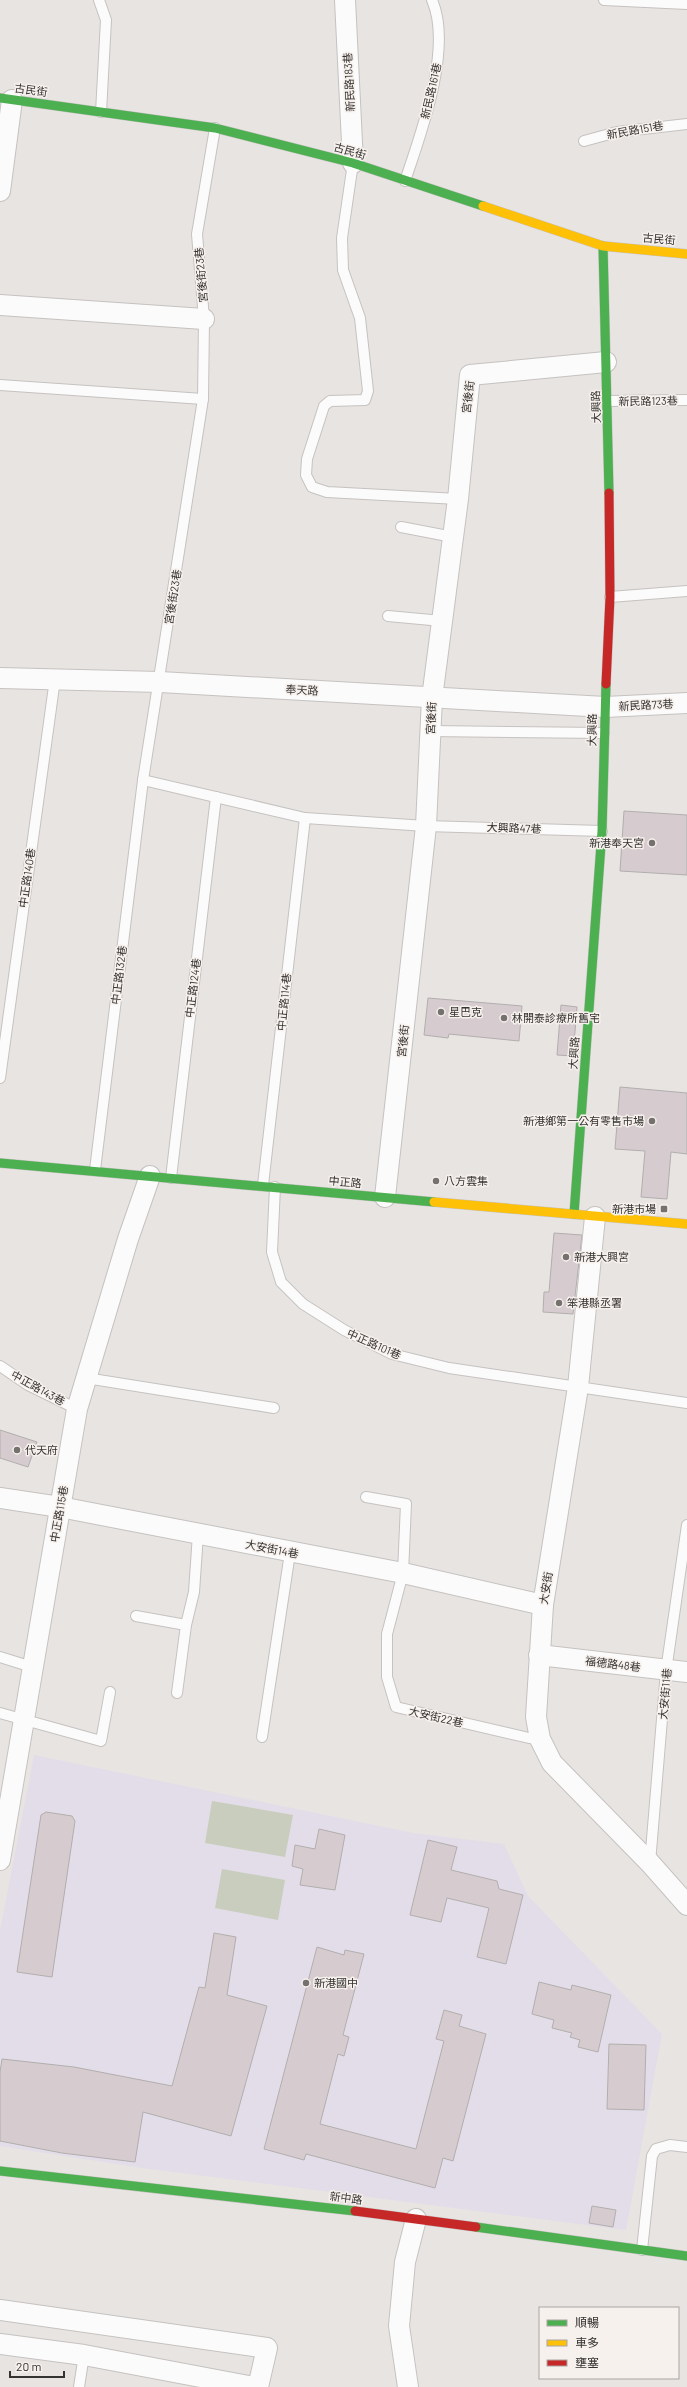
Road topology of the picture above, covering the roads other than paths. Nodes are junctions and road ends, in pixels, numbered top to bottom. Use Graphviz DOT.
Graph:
graph roads {
  1 [pos="99,0"];
  2 [pos="345,0"];
  3 [pos="432,0"];
  4 [pos="604,0"];
  5 [pos="687,4"];
  6 [pos="6,99"];
  7 [pos="101,112"];
  8 [pos="687,124"];
  9 [pos="215,128"];
  10 [pos="584,141"];
  11 [pos="353,163"];
  12 [pos="405,181"];
  13 [pos="0,191"];
  14 [pos="603,246"];
  15 [pos="687,254"];
  16 [pos="0,305"];
  17 [pos="204,319"];
  18 [pos="606,362"];
  19 [pos="0,384"];
  20 [pos="203,399"];
  21 [pos="687,400"];
  22 [pos="608,402"];
  23 [pos="458,499"];
  24 [pos="400,527"];
  25 [pos="453,537"];
  26 [pos="687,591"];
  27 [pos="610,597"];
  28 [pos="388,616"];
  29 [pos="442,621"];
  30 [pos="0,678"];
  31 [pos="55,679"];
  32 [pos="160,682"];
  33 [pos="432,698"];
  34 [pos="687,703"];
  35 [pos="605,706"];
  36 [pos="430,731"];
  37 [pos="604,733"];
  38 [pos="143,780"];
  39 [pos="216,798"];
  40 [pos="305,818"];
  41 [pos="426,826"];
  42 [pos="602,831"];
  43 [pos="0,1078"];
  44 [pos="0,1163"];
  45 [pos="95,1170"];
  46 [pos="150,1176"];
  47 [pos="171,1178"];
  48 [pos="263,1185"];
  49 [pos="275,1187"];
  50 [pos="385,1197"];
  51 [pos="574,1214"];
  52 [pos="595,1216"];
  53 [pos="687,1224"];
  54 [pos="0,1366"];
  55 [pos="86,1378"];
  56 [pos="578,1386"];
  57 [pos="687,1403"];
  58 [pos="274,1408"];
  59 [pos="77,1409"];
  60 [pos="366,1497"];
  61 [pos="0,1498"];
  62 [pos="60,1507"];
  63 [pos="687,1525"];
  64 [pos="198,1534"];
  65 [pos="290,1553"];
  66 [pos="403,1573"];
  67 [pos="542,1605"];
  68 [pos="136,1616"];
  69 [pos="186,1625"];
  70 [pos="539,1655"];
  71 [pos="0,1657"];
  72 [pos="32,1667"];
  73 [pos="666,1671"];
  74 [pos="687,1672"];
  75 [pos="110,1692"];
  76 [pos="177,1693"];
  77 [pos="0,1713"];
  78 [pos="23,1719"];
  79 [pos="262,1737"];
  80 [pos="540,1739"];
  81 [pos="0,1860"];
  82 [pos="650,1863"];
  83 [pos="687,1905"];
  84 [pos="687,2147"];
  85 [pos="0,2171"];
  86 [pos="416,2219"];
  87 [pos="642,2250"];
  88 [pos="687,2256"];
  89 [pos="0,2310"];
  90 [pos="0,2344"];
  91 [pos="84,2355"];
  92 [pos="190,2381"];
  93 [pos="79,2387"];
  94 [pos="254,2387"];
  95 [pos="258,2387"];
  96 [pos="408,2387"];
  1 -- 7 [label="lane"];
  2 -- 11 [label="street, 新民路183巷"];
  3 -- 12 [label="lane, 新民路161巷"];
  4 -- 5 [label="lane"];
  6 -- 7 [label="street, 古民街"];
  6 -- 13 [label="street"];
  7 -- 9 [label="street, 古民街"];
  8 -- 10 [label="lane, 新民路151巷"];
  9 -- 11 [label="street, 古民街"];
  9 -- 17 [label="lane, 宮後街23巷"];
  11 -- 12 [label="street, 古民街"];
  11 -- 23 [label="lane"];
  12 -- 14 [label="street, 古民街"];
  14 -- 15 [label="street, 古民街"];
  14 -- 18 [label="street, 大興路"];
  16 -- 17 [label="street"];
  17 -- 20 [label="lane, 宮後街23巷"];
  18 -- 22 [label="street, 大興路"];
  18 -- 23 [label="street, 宮後街"];
  19 -- 20 [label="lane"];
  20 -- 32 [label="lane, 宮後街23巷"];
  21 -- 22 [label="lane, 新民路123巷"];
  22 -- 27 [label="street, 大興路"];
  23 -- 25 [label="street, 宮後街"];
  24 -- 25 [label="lane"];
  25 -- 29 [label="street, 宮後街"];
  26 -- 27 [label="lane"];
  27 -- 35 [label="street, 大興路"];
  28 -- 29 [label="lane"];
  29 -- 33 [label="street, 宮後街"];
  30 -- 31 [label="street, 奉天路"];
  31 -- 32 [label="street, 奉天路"];
  31 -- 43 [label="lane, 中正路140巷"];
  32 -- 33 [label="street, 奉天路"];
  32 -- 38 [label="lane, 宮後街23巷"];
  33 -- 35 [label="street, 奉天路"];
  33 -- 36 [label="street, 宮後街"];
  34 -- 35 [label="street, 新民路73巷"];
  35 -- 37 [label="street, 大興路"];
  36 -- 37 [label="lane"];
  36 -- 41 [label="street, 宮後街"];
  37 -- 42 [label="street, 大興路"];
  38 -- 39 [label="lane"];
  38 -- 45 [label="lane, 中正路132巷"];
  39 -- 40 [label="lane"];
  39 -- 47 [label="lane, 中正路124巷"];
  40 -- 41 [label="lane"];
  40 -- 48 [label="lane, 中正路114巷"];
  41 -- 42 [label="lane, 大興路47巷"];
  41 -- 50 [label="street, 宮後街"];
  42 -- 51 [label="street, 大興路"];
  44 -- 45 [label="street, 中正路"];
  45 -- 46 [label="street, 中正路"];
  46 -- 47 [label="street, 中正路"];
  46 -- 55 [label="street, 中正路115巷"];
  47 -- 48 [label="street, 中正路"];
  48 -- 49 [label="street, 中正路"];
  49 -- 50 [label="street, 中正路"];
  49 -- 56 [label="lane, 中正路101巷"];
  50 -- 51 [label="street, 中正路"];
  51 -- 52 [label="street, 中正路"];
  52 -- 53 [label="street, 中正路"];
  52 -- 56 [label="street, 大安街"];
  54 -- 59 [label="lane, 中正路143巷"];
  55 -- 58 [label="lane"];
  55 -- 59 [label="street, 中正路115巷"];
  56 -- 57 [label="lane"];
  56 -- 67 [label="street, 大安街"];
  59 -- 62 [label="street, 中正路115巷"];
  60 -- 66 [label="lane"];
  61 -- 62 [label="street, 大安街14巷"];
  62 -- 64 [label="street, 大安街14巷"];
  62 -- 72 [label="street, 中正路115巷"];
  63 -- 73 [label="lane, 大安街11巷"];
  64 -- 65 [label="street, 大安街14巷"];
  64 -- 69 [label="lane"];
  65 -- 66 [label="street, 大安街14巷"];
  65 -- 79 [label="lane"];
  66 -- 67 [label="street, 大安街14巷"];
  66 -- 80 [label="lane, 大安街22巷"];
  67 -- 70 [label="street, 大安街"];
  68 -- 69 [label="lane"];
  69 -- 76 [label="lane"];
  70 -- 73 [label="street, 福德路48巷"];
  70 -- 80 [label="street, 大安街"];
  71 -- 72 [label="lane"];
  72 -- 78 [label="street, 中正路115巷"];
  73 -- 74 [label="street, 福德路48巷"];
  73 -- 82 [label="lane, 大安街11巷"];
  75 -- 78 [label="lane"];
  77 -- 78 [label="lane"];
  78 -- 81 [label="street, 中正路115巷"];
  80 -- 82 [label="street, 大安街"];
  82 -- 83 [label="street, 大安街"];
  84 -- 87 [label="lane"];
  85 -- 86 [label="street, 新中路"];
  86 -- 87 [label="street, 新中路"];
  86 -- 96 [label="street"];
  87 -- 88 [label="street, 新中路"];
  89 -- 95 [label="street"];
  90 -- 91 [label="street"];
  91 -- 92 [label="street"];
  91 -- 93 [label="lane"];
  92 -- 94 [label="street"];
}
